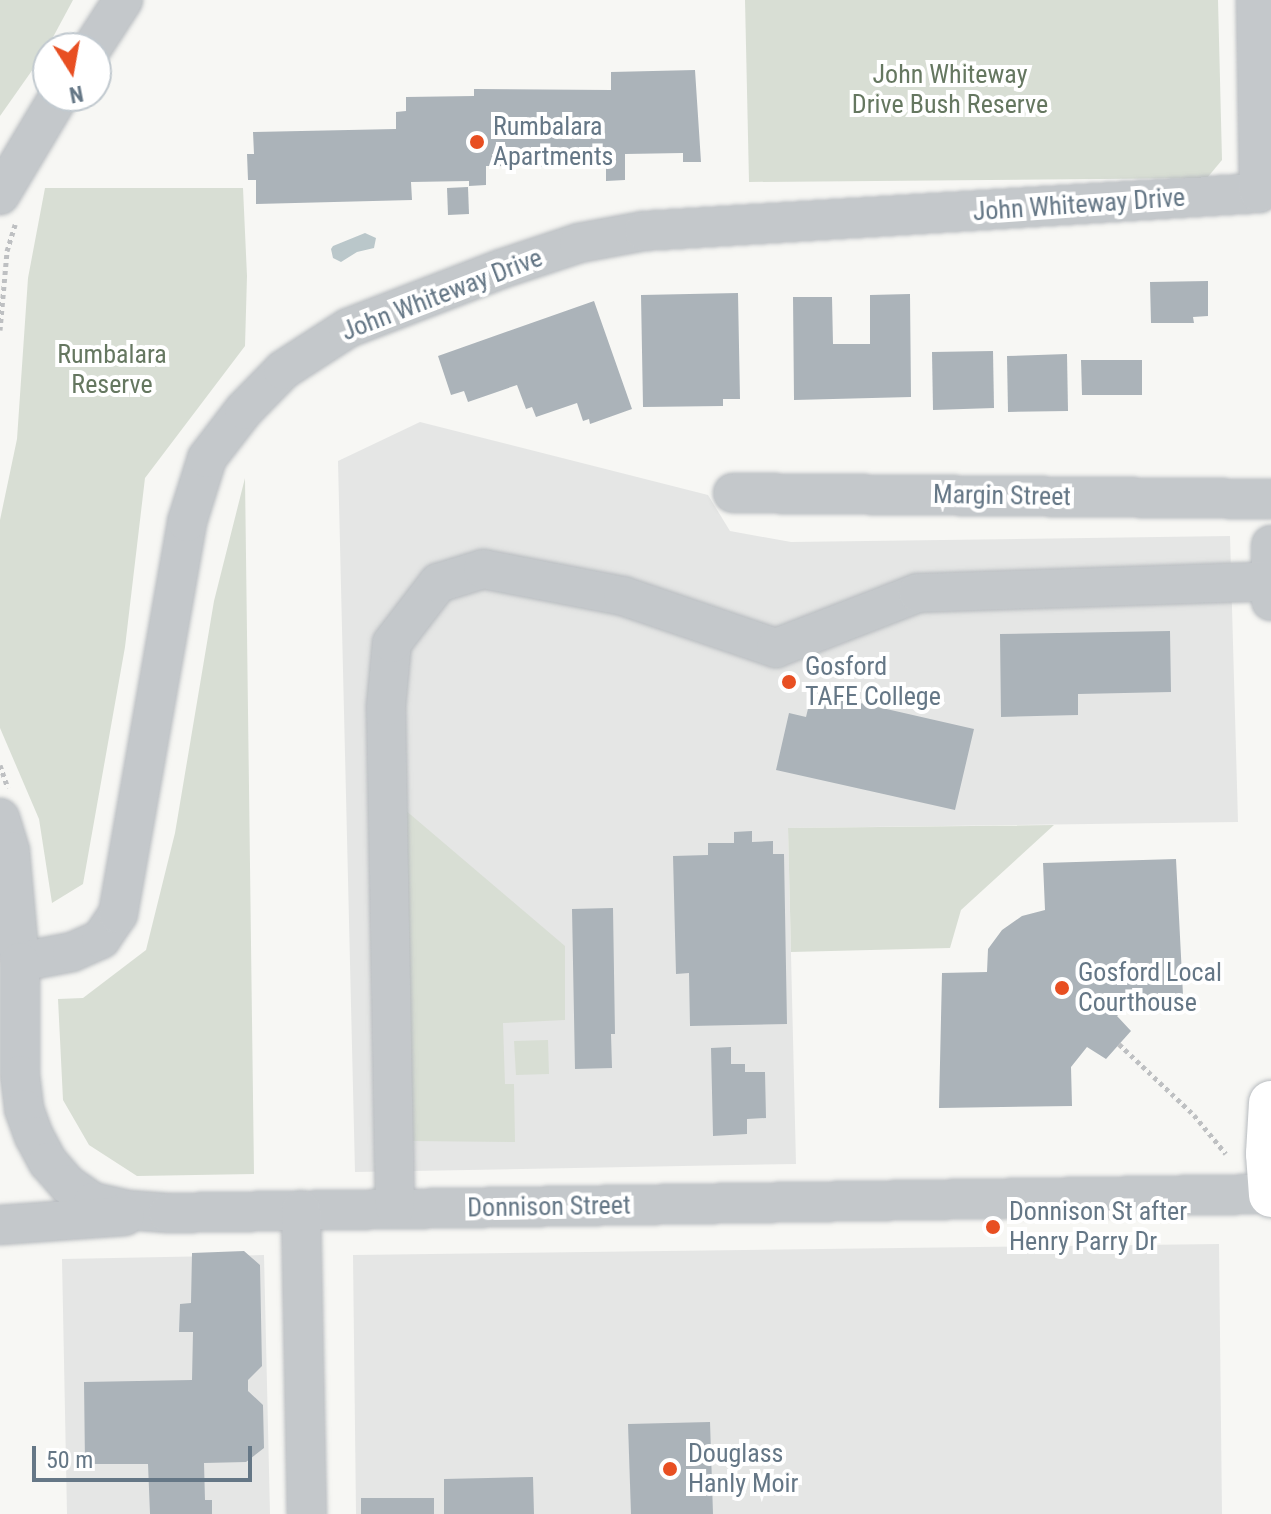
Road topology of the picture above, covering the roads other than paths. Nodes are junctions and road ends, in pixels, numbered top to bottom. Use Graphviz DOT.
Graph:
graph roads {
  1 [pos="123,0"];
  2 [pos="1256,0"];
  3 [pos="102,32"];
  4 [pos="49,112"];
  5 [pos="1265,192"];
  6 [pos="0,195"];
  7 [pos="733,493"];
  8 [pos="1271,499"];
  9 [pos="1271,545"];
  10 [pos="1271,581"];
  11 [pos="1271,601"];
  12 [pos="5,805"];
  13 [pos="20,962"];
  14 [pos="1271,1103"];
  15 [pos="1271,1194"];
  16 [pos="395,1208"];
  17 [pos="301,1210"];
  18 [pos="168,1213"];
  19 [pos="0,1225"];
  20 [pos="307,1514"];
  1 -- 3 [label="street"];
  2 -- 5 [label="street, John Whiteway Drive"];
  4 -- 6 [label="street"];
  5 -- 13 [label="street, John Whiteway Drive"];
  7 -- 8 [label="street, Margin Street"];
  9 -- 10 [label="street"];
  10 -- 11 [label="street"];
  10 -- 16 [label="street"];
  12 -- 13 [label="street"];
  13 -- 18 [label="street, Donnison Street"];
  14 -- 15 [label="main road"];
  15 -- 16 [label="street, Donnison Street"];
  16 -- 17 [label="street, Donnison Street"];
  17 -- 18 [label="street, Donnison Street"];
  17 -- 20 [label="street"];
  18 -- 19 [label="street"];
}
